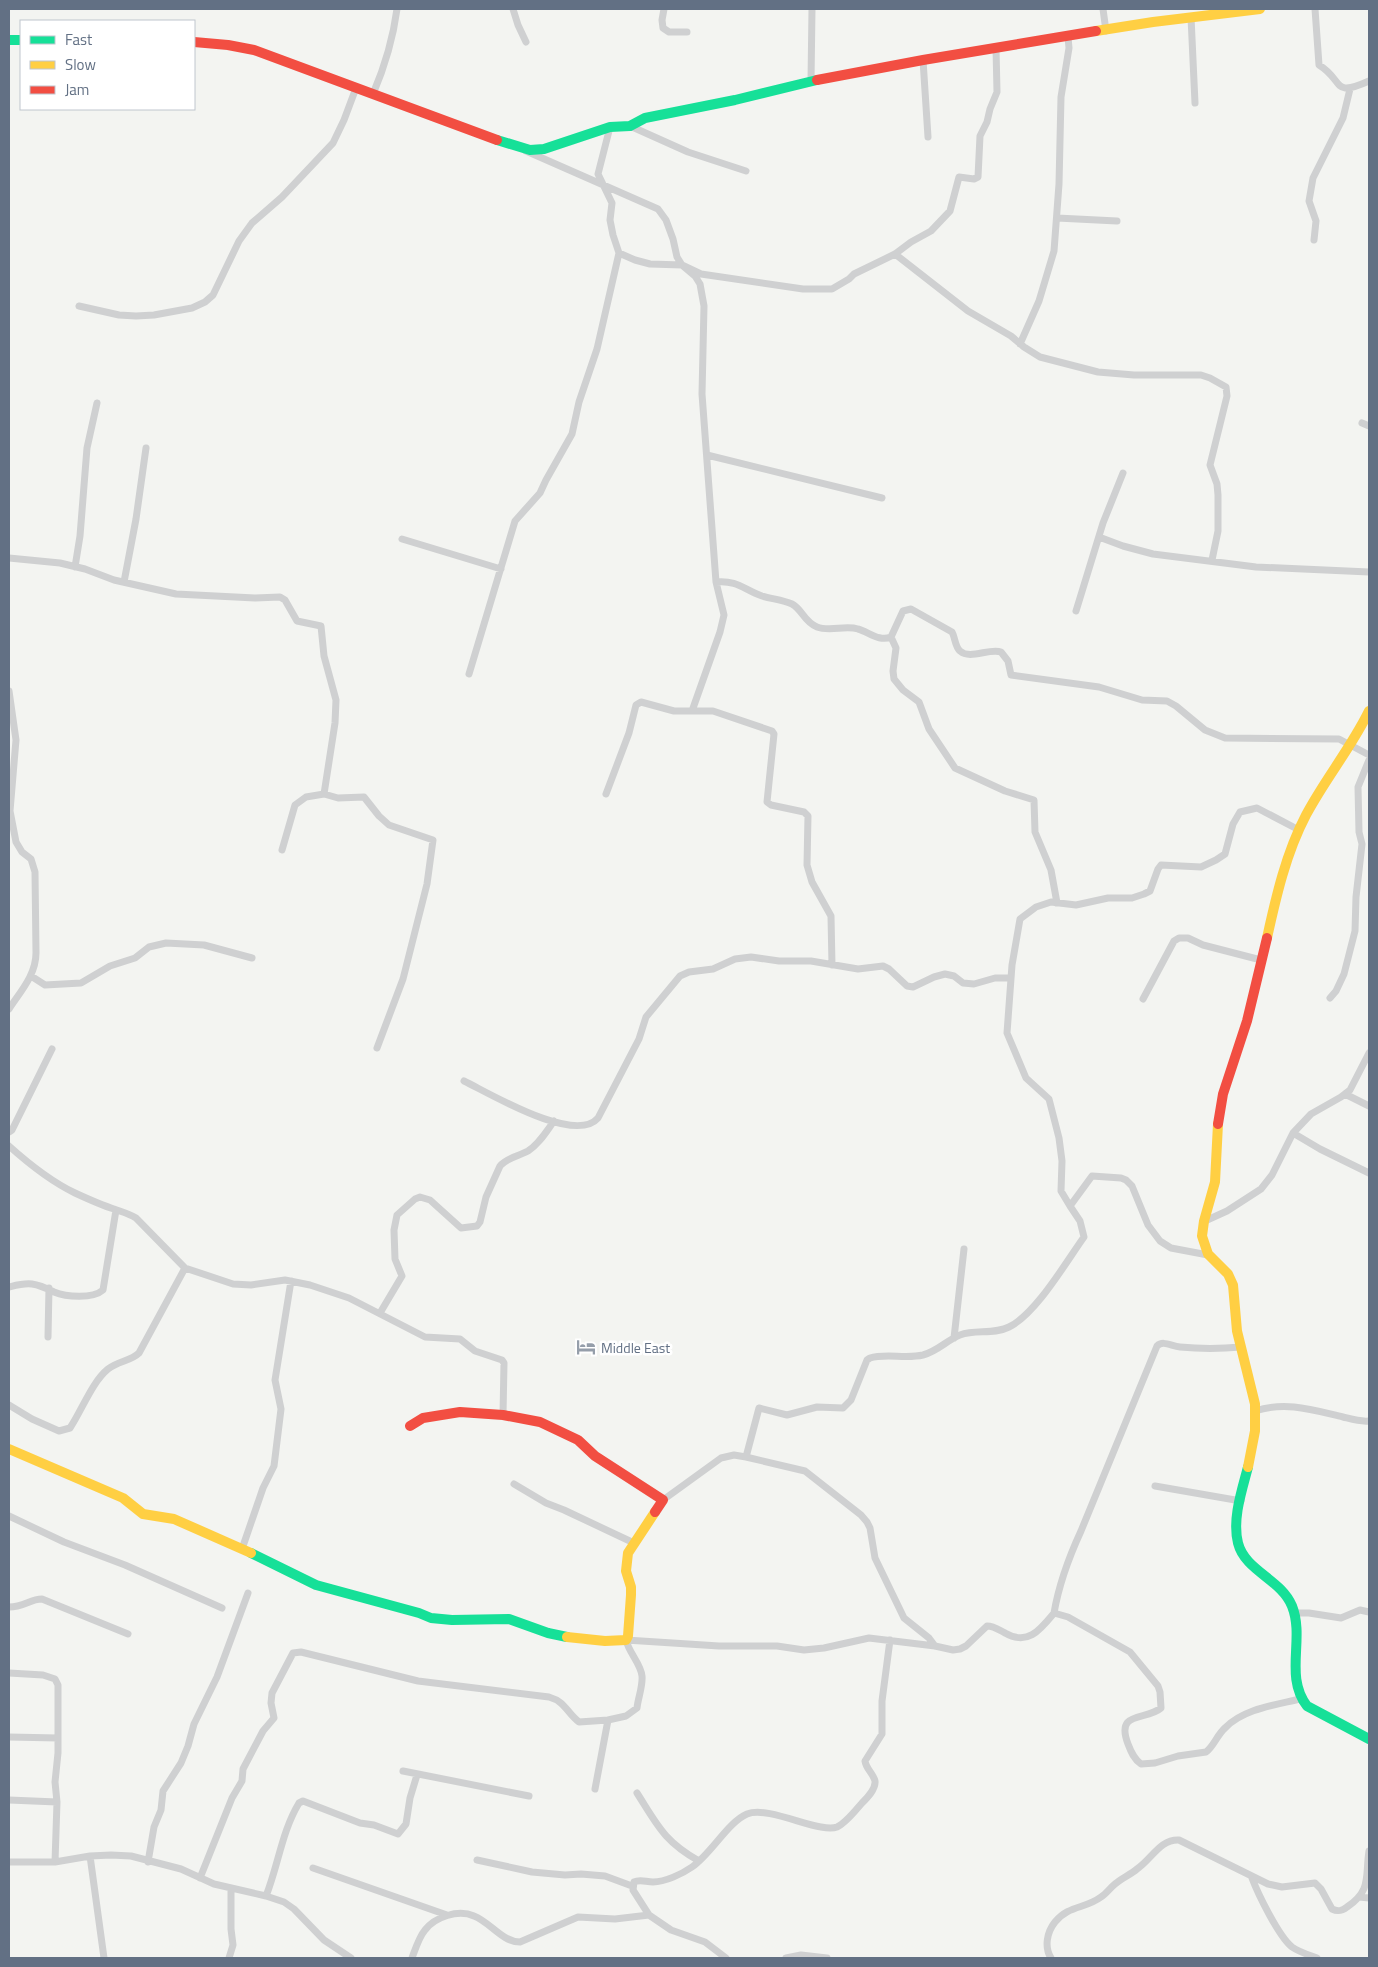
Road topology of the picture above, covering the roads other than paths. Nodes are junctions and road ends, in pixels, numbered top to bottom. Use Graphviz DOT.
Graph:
graph roads {
  1 [pos="397,9"];
  2 [pos="513,9"];
  3 [pos="664,9"];
  4 [pos="812,9"];
  5 [pos="1103,9"];
  6 [pos="1260,9"];
  7 [pos="1315,9"];
  8 [pos="1191,17"];
  9 [pos="1106,31"];
  10 [pos="687,32"];
  11 [pos="1068,37"];
  12 [pos="195,42"];
  13 [pos="526,42"];
  14 [pos="996,48"];
  15 [pos="923,60"];
  16 [pos="811,81"];
  17 [pos="1369,81"];
  18 [pos="356,88"];
  19 [pos="1350,89"];
  20 [pos="373,94"];
  21 [pos="1195,103"];
  22 [pos="630,126"];
  23 [pos="610,127"];
  24 [pos="928,137"];
  25 [pos="516,147"];
  26 [pos="746,171"];
  27 [pos="605,186"];
  28 [pos="1057,218"];
  29 [pos="1117,221"];
  30 [pos="1314,240"];
  31 [pos="619,253"];
  32 [pos="895,254"];
  33 [pos="682,265"];
  34 [pos="79,306"];
  35 [pos="1020,344"];
  36 [pos="97,403"];
  37 [pos="1362,424"];
  38 [pos="1369,426"];
  39 [pos="146,448"];
  40 [pos="707,455"];
  41 [pos="1123,473"];
  42 [pos="882,498"];
  43 [pos="1099,537"];
  44 [pos="402,539"];
  45 [pos="9,558"];
  46 [pos="1212,560"];
  47 [pos="75,567"];
  48 [pos="501,569"];
  49 [pos="1369,572"];
  50 [pos="124,582"];
  51 [pos="716,582"];
  52 [pos="1076,611"];
  53 [pos="891,638"];
  54 [pos="469,674"];
  55 [pos="9,691"];
  56 [pos="692,711"];
  57 [pos="1369,711"];
  58 [pos="1351,744"];
  59 [pos="1369,756"];
  60 [pos="1369,760"];
  61 [pos="324,794"];
  62 [pos="606,794"];
  63 [pos="1299,830"];
  64 [pos="282,850"];
  65 [pos="1057,902"];
  66 [pos="252,958"];
  67 [pos="1261,960"];
  68 [pos="832,965"];
  69 [pos="31,976"];
  70 [pos="1011,978"];
  71 [pos="1330,998"];
  72 [pos="1143,999"];
  73 [pos="9,1010"];
  74 [pos="377,1048"];
  75 [pos="52,1049"];
  76 [pos="1369,1053"];
  77 [pos="464,1082"];
  78 [pos="1345,1094"];
  79 [pos="1369,1106"];
  80 [pos="554,1121"];
  81 [pos="9,1132"];
  82 [pos="1293,1133"];
  83 [pos="9,1146"];
  84 [pos="1369,1173"];
  85 [pos="1070,1206"];
  86 [pos="116,1210"];
  87 [pos="1205,1221"];
  88 [pos="964,1249"];
  89 [pos="1208,1255"];
  90 [pos="184,1268"];
  91 [pos="291,1281"];
  92 [pos="9,1287"];
  93 [pos="49,1288"];
  94 [pos="380,1313"];
  95 [pos="48,1337"];
  96 [pos="954,1338"];
  97 [pos="1241,1347"];
  98 [pos="9,1405"];
  99 [pos="1255,1411"];
  100 [pos="503,1415"];
  101 [pos="1369,1421"];
  102 [pos="410,1426"];
  103 [pos="9,1449"];
  104 [pos="746,1457"];
  105 [pos="514,1484"];
  106 [pos="1155,1486"];
  107 [pos="663,1500"];
  108 [pos="1241,1501"];
  109 [pos="9,1516"];
  110 [pos="634,1543"];
  111 [pos="242,1549"];
  112 [pos="248,1593"];
  113 [pos="9,1607"];
  114 [pos="222,1608"];
  115 [pos="1369,1612"];
  116 [pos="1054,1613"];
  117 [pos="1294,1614"];
  118 [pos="128,1634"];
  119 [pos="626,1640"];
  120 [pos="890,1640"];
  121 [pos="936,1646"];
  122 [pos="9,1673"];
  123 [pos="1300,1699"];
  124 [pos="608,1720"];
  125 [pos="9,1737"];
  126 [pos="58,1738"];
  127 [pos="1369,1739"];
  128 [pos="403,1771"];
  129 [pos="417,1775"];
  130 [pos="595,1789"];
  131 [pos="637,1793"];
  132 [pos="529,1796"];
  133 [pos="9,1800"];
  134 [pos="57,1802"];
  135 [pos="1369,1851"];
  136 [pos="90,1856"];
  137 [pos="477,1860"];
  138 [pos="699,1861"];
  139 [pos="9,1862"];
  140 [pos="55,1862"];
  141 [pos="148,1862"];
  142 [pos="313,1868"];
  143 [pos="200,1878"];
  144 [pos="1252,1878"];
  145 [pos="632,1886"];
  146 [pos="231,1889"];
  147 [pos="266,1896"];
  148 [pos="1359,1897"];
  149 [pos="1369,1898"];
  150 [pos="447,1915"];
  151 [pos="649,1915"];
  152 [pos="104,1958"];
  153 [pos="230,1958"];
  154 [pos="351,1958"];
  155 [pos="412,1958"];
  156 [pos="726,1958"];
  157 [pos="786,1958"];
  158 [pos="823,1958"];
  159 [pos="1051,1958"];
  160 [pos="1318,1958"];
  1 -- 20 [label="street"];
  2 -- 13 [label="street"];
  3 -- 10 [label="street"];
  4 -- 16 [label="street"];
  5 -- 9 [label="street"];
  6 -- 8 [label="street"];
  7 -- 19 [label="street"];
  8 -- 9 [label="street"];
  8 -- 21 [label="street"];
  9 -- 11 [label="street"];
  11 -- 14 [label="street"];
  11 -- 28 [label="street"];
  12 -- 18 [label="street"];
  14 -- 15 [label="street"];
  14 -- 32 [label="street"];
  15 -- 16 [label="street"];
  15 -- 24 [label="street"];
  16 -- 22 [label="street"];
  17 -- 19 [label="street"];
  18 -- 20 [label="street"];
  18 -- 34 [label="street"];
  19 -- 30 [label="street"];
  20 -- 25 [label="street"];
  22 -- 23 [label="street"];
  22 -- 26 [label="street"];
  23 -- 25 [label="street"];
  23 -- 27 [label="street"];
  25 -- 27 [label="street"];
  27 -- 31 [label="street"];
  27 -- 33 [label="street"];
  28 -- 29 [label="street"];
  28 -- 35 [label="street"];
  31 -- 33 [label="street"];
  31 -- 48 [label="street"];
  32 -- 33 [label="street"];
  32 -- 35 [label="street"];
  33 -- 40 [label="street"];
  35 -- 46 [label="street"];
  36 -- 47 [label="street"];
  37 -- 38 [label="street"];
  39 -- 50 [label="street"];
  40 -- 42 [label="street"];
  40 -- 51 [label="street"];
  41 -- 43 [label="street"];
  43 -- 46 [label="street"];
  43 -- 52 [label="street"];
  44 -- 48 [label="street"];
  45 -- 47 [label="street"];
  46 -- 49 [label="street"];
  47 -- 50 [label="street"];
  48 -- 54 [label="street"];
  50 -- 61 [label="street"];
  51 -- 53 [label="street"];
  51 -- 56 [label="street"];
  53 -- 58 [label="street"];
  53 -- 65 [label="street"];
  55 -- 69 [label="street"];
  56 -- 62 [label="street"];
  56 -- 68 [label="street"];
  57 -- 58 [label="street"];
  58 -- 59 [label="street"];
  58 -- 63 [label="street"];
  60 -- 71 [label="street"];
  61 -- 64 [label="street"];
  61 -- 74 [label="street"];
  63 -- 65 [label="street"];
  63 -- 67 [label="street"];
  65 -- 70 [label="street"];
  66 -- 69 [label="street"];
  67 -- 72 [label="street"];
  67 -- 87 [label="street"];
  68 -- 70 [label="street"];
  68 -- 80 [label="street"];
  69 -- 73 [label="street"];
  70 -- 85 [label="street"];
  75 -- 81 [label="street"];
  76 -- 78 [label="street"];
  77 -- 80 [label="street"];
  78 -- 79 [label="street"];
  78 -- 82 [label="street"];
  80 -- 94 [label="street"];
  82 -- 84 [label="street"];
  82 -- 87 [label="street"];
  83 -- 86 [label="street"];
  85 -- 89 [label="street"];
  85 -- 96 [label="street"];
  86 -- 90 [label="street"];
  86 -- 93 [label="street"];
  87 -- 89 [label="street"];
  88 -- 96 [label="street"];
  89 -- 97 [label="street"];
  90 -- 91 [label="street"];
  90 -- 98 [label="street"];
  91 -- 94 [label="street"];
  91 -- 111 [label="street"];
  92 -- 93 [label="street"];
  93 -- 95 [label="street"];
  94 -- 100 [label="street"];
  96 -- 104 [label="street"];
  97 -- 99 [label="street"];
  97 -- 116 [label="street"];
  99 -- 101 [label="street"];
  99 -- 108 [label="street"];
  100 -- 102 [label="street"];
  100 -- 107 [label="street"];
  103 -- 111 [label="street"];
  104 -- 107 [label="street"];
  104 -- 121 [label="street"];
  105 -- 110 [label="street"];
  106 -- 108 [label="street"];
  107 -- 110 [label="street"];
  108 -- 117 [label="street"];
  109 -- 114 [label="street"];
  110 -- 119 [label="street"];
  111 -- 119 [label="street"];
  112 -- 141 [label="street"];
  113 -- 118 [label="street"];
  115 -- 117 [label="street"];
  116 -- 121 [label="street"];
  116 -- 123 [label="street"];
  117 -- 123 [label="street"];
  119 -- 120 [label="street"];
  119 -- 124 [label="street"];
  120 -- 121 [label="street"];
  120 -- 138 [label="street"];
  122 -- 126 [label="street"];
  123 -- 127 [label="street"];
  124 -- 130 [label="street"];
  124 -- 143 [label="street"];
  125 -- 126 [label="street"];
  126 -- 134 [label="street"];
  128 -- 129 [label="street"];
  129 -- 132 [label="street"];
  129 -- 147 [label="street"];
  131 -- 138 [label="street"];
  133 -- 134 [label="street"];
  134 -- 140 [label="street"];
  135 -- 148 [label="street"];
  136 -- 140 [label="street"];
  136 -- 141 [label="street"];
  136 -- 152 [label="street"];
  137 -- 145 [label="street"];
  138 -- 145 [label="street"];
  139 -- 140 [label="street"];
  141 -- 143 [label="street"];
  142 -- 150 [label="street"];
  143 -- 146 [label="street"];
  144 -- 148 [label="street"];
  144 -- 159 [label="street"];
  144 -- 160 [label="street"];
  145 -- 151 [label="street"];
  146 -- 147 [label="street"];
  146 -- 153 [label="street"];
  147 -- 154 [label="street"];
  148 -- 149 [label="street"];
  150 -- 151 [label="street"];
  150 -- 155 [label="street"];
  151 -- 156 [label="street"];
  157 -- 158 [label="street"];
}
